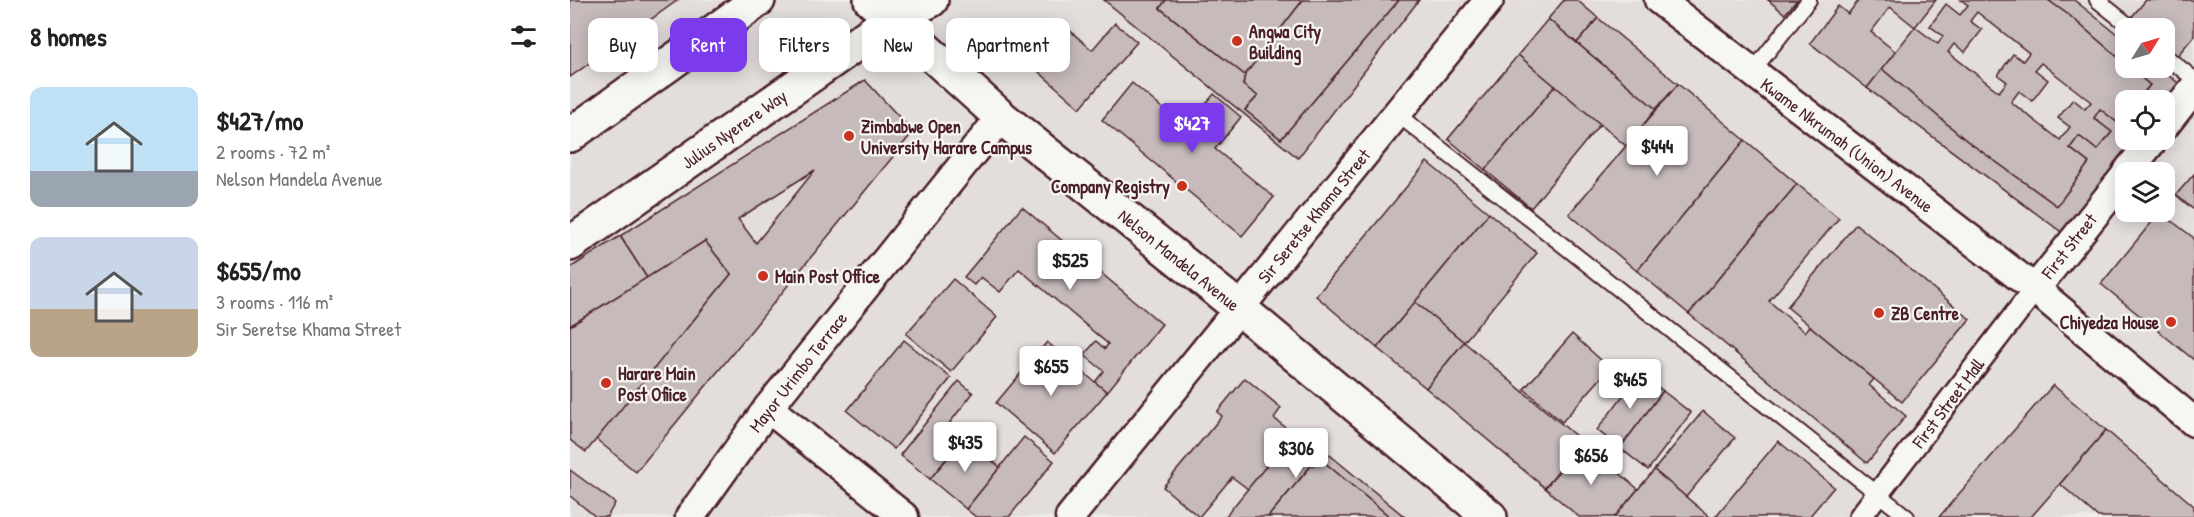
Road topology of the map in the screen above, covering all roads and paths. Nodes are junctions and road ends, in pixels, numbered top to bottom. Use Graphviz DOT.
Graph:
graph roads {
  1 [pos="758,0"];
  2 [pos="931,0"];
  3 [pos="1489,0"];
  4 [pos="1659,0"];
  5 [pos="1809,0"];
  6 [pos="2097,0"];
  7 [pos="882,9"];
  8 [pos="2120,18"];
  9 [pos="2175,64"];
  10 [pos="1752,72"];
  11 [pos="2194,79"];
  12 [pos="2194,88"];
  13 [pos="2175,112"];
  14 [pos="1397,114"];
  15 [pos="1001,117"];
  16 [pos="570,135"];
  17 [pos="2145,150"];
  18 [pos="2136,162"];
  19 [pos="2115,188"];
  20 [pos="570,244"];
  21 [pos="2035,289"];
  22 [pos="1239,308"];
  23 [pos="768,408"];
  24 [pos="2194,422"];
  25 [pos="1879,494"];
  26 [pos="690,517"];
  27 [pos="904,517"];
  28 [pos="1070,517"];
  29 [pos="1490,517"];
  30 [pos="1860,517"];
  31 [pos="1907,517"];
  1 -- 16 [label="street"];
  2 -- 7 [label="street, Julius Nyerere Way"];
  3 -- 14 [label="street, Sir Seretse Khama Street"];
  4 -- 10 [label="street, Kwame Nkrumah (Union) Avenue"];
  5 -- 10 [label="lane"];
  6 -- 8 [label="lane"];
  7 -- 15 [label="street, Nelson Mandela Avenue"];
  7 -- 20 [label="street, Julius Nyerere Way"];
  9 -- 11 [label="lane"];
  10 -- 21 [label="street, Kwame Nkrumah (Union) Avenue"];
  12 -- 13 [label="street"];
  14 -- 22 [label="street, Sir Seretse Khama Street"];
  14 -- 25 [label="lane"];
  15 -- 22 [label="street, Nelson Mandela Avenue"];
  15 -- 23 [label="street, Mayor Urimbo Terrace"];
  17 -- 18 [label="street, First Street"];
  19 -- 21 [label="street, First Street"];
  21 -- 24 [label="street, Kwame Nkrumah (Union) Avenue"];
  21 -- 25 [label="street, First Street Mall"];
  22 -- 28 [label="street, Sir Seretse Khama Street"];
  22 -- 29 [label="street, Nelson Mandela Avenue"];
  23 -- 26 [label="street, Mayor Urimbo Terrace"];
  23 -- 27 [label="street"];
  25 -- 30 [label="street, First Street Mall"];
  25 -- 31 [label="lane"];
}
